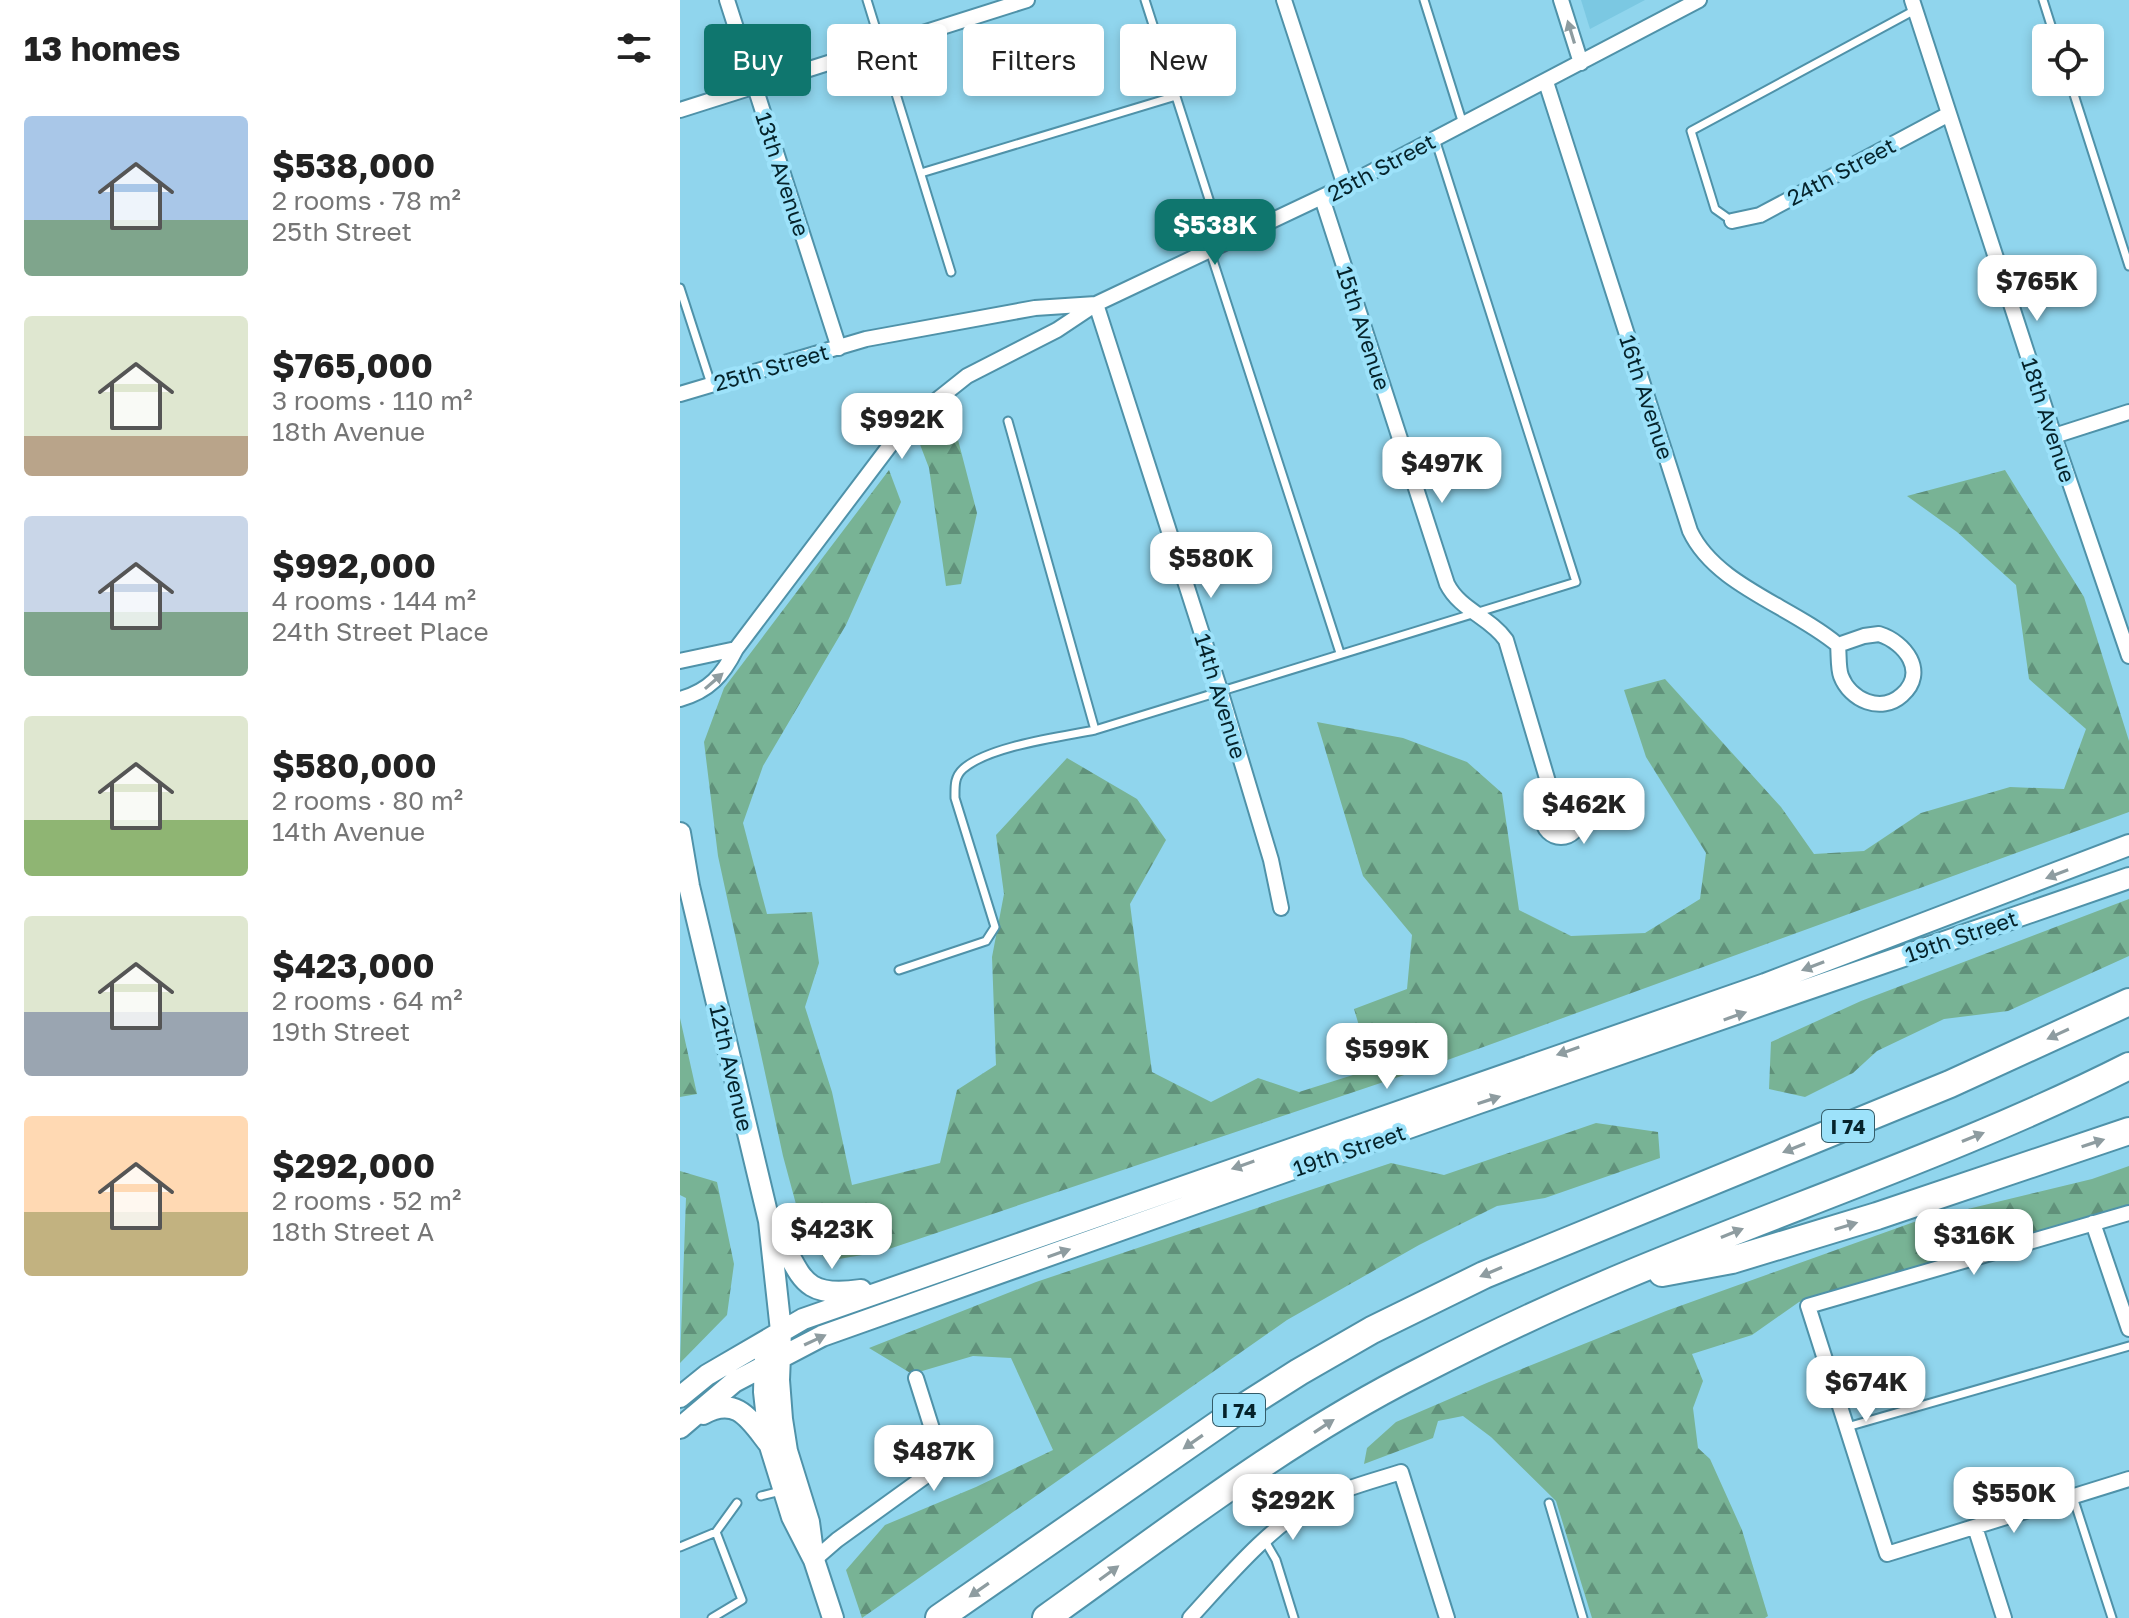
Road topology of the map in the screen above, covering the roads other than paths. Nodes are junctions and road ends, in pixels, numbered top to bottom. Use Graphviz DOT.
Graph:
graph roads {
  1 [pos="727,0"];
  2 [pos="867,0"];
  3 [pos="1027,0"];
  4 [pos="1145,0"];
  5 [pos="1284,0"];
  6 [pos="1424,0"];
  7 [pos="1561,0"];
  8 [pos="1699,0"];
  9 [pos="2043,0"];
  10 [pos="1008,3"];
  11 [pos="1913,5"];
  12 [pos="735,24"];
  13 [pos="875,24"];
  14 [pos="947,24"];
  15 [pos="1153,24"];
  16 [pos="2051,24"];
  17 [pos="1581,63"];
  18 [pos="1546,82"];
  19 [pos="728,96"];
  20 [pos="758,96"];
  21 [pos="897,96"];
  22 [pos="1176,96"];
  23 [pos="2074,96"];
  24 [pos="680,110"];
  25 [pos="1949,114"];
  26 [pos="1463,124"];
  27 [pos="1435,139"];
  28 [pos="921,173"];
  29 [pos="1345,186"];
  30 [pos="1322,198"];
  31 [pos="1732,221"];
  32 [pos="1223,243"];
  33 [pos="1209,249"];
  34 [pos="2129,266"];
  35 [pos="951,272"];
  36 [pos="680,288"];
  37 [pos="1096,304"];
  38 [pos="839,348"];
  39 [pos="711,384"];
  40 [pos="680,394"];
  41 [pos="2129,412"];
  42 [pos="1008,421"];
  43 [pos="2054,436"];
  44 [pos="1474,612"];
  45 [pos="1838,645"];
  46 [pos="736,649"];
  47 [pos="1340,653"];
  48 [pos="2129,656"];
  49 [pos="680,661"];
  50 [pos="1220,690"];
  51 [pos="680,699"];
  52 [pos="1095,730"];
  53 [pos="1554,802"];
  54 [pos="680,833"];
  55 [pos="2129,845"];
  56 [pos="2129,878"];
  57 [pos="1281,908"];
  58 [pos="899,970"];
  59 [pos="2129,1002"];
  60 [pos="2129,1066"];
  61 [pos="2129,1131"];
  62 [pos="2129,1213"];
  63 [pos="769,1221"];
  64 [pos="2093,1223"];
  65 [pos="912,1283"];
  66 [pos="1607,1283"];
  67 [pos="2129,1329"];
  68 [pos="774,1336"];
  69 [pos="2129,1346"];
  70 [pos="773,1361"];
  71 [pos="916,1378"];
  72 [pos="680,1397"];
  73 [pos="683,1426"];
  74 [pos="1847,1427"];
  75 [pos="770,1446"];
  76 [pos="2129,1479"];
  77 [pos="783,1490"];
  78 [pos="761,1496"];
  79 [pos="2073,1497"];
  80 [pos="737,1503"];
  81 [pos="1549,1503"];
  82 [pos="1975,1527"];
  83 [pos="716,1532"];
  84 [pos="1265,1541"];
  85 [pos="680,1547"];
  86 [pos="814,1560"];
  87 [pos="712,1618"];
  88 [pos="833,1618"];
  89 [pos="939,1618"];
  90 [pos="1046,1618"];
  91 [pos="1190,1618"];
  92 [pos="1294,1618"];
  93 [pos="1447,1618"];
  94 [pos="1583,1618"];
  95 [pos="2004,1618"];
  96 [pos="2112,1618"];
  1 -- 12 [label="street, 13th Avenue"];
  2 -- 13 [label="lane"];
  3 -- 10 [label="street"];
  4 -- 15 [label="lane"];
  5 -- 29 [label="street"];
  6 -- 26 [label="lane"];
  17 -- 7 [label="street, one-way"];
  8 -- 17 [label="street, 25th Street"];
  9 -- 16 [label="lane"];
  10 -- 14 [label="street"];
  11 -- 25 [label="street, 18th Avenue"];
  11 -- 31 [label="lane"];
  17 -- 18 [label="street, 25th Street"];
  18 -- 26 [label="street, 25th Street"];
  18 -- 45 [label="street, 16th Avenue"];
  19 -- 24 [label="street"];
  20 -- 38 [label="street, 13th Avenue"];
  21 -- 28 [label="lane"];
  22 -- 28 [label="lane"];
  22 -- 32 [label="lane"];
  23 -- 34 [label="lane"];
  25 -- 31 [label="street, 24th Street"];
  25 -- 43 [label="street, 18th Avenue"];
  26 -- 27 [label="street, 25th Street"];
  27 -- 29 [label="street, 25th Street"];
  27 -- 44 [label="lane"];
  28 -- 35 [label="lane"];
  29 -- 30 [label="street, 25th Street"];
  30 -- 32 [label="street, 25th Street"];
  30 -- 44 [label="street, 15th Avenue"];
  32 -- 33 [label="street, 25th Street"];
  33 -- 37 [label="street, 25th Street"];
  33 -- 47 [label="lane"];
  36 -- 39 [label="lane"];
  37 -- 38 [label="street, 25th Street"];
  37 -- 46 [label="street"];
  37 -- 50 [label="street, 14th Avenue"];
  38 -- 39 [label="street, 25th Street"];
  39 -- 40 [label="street, 25th Street"];
  41 -- 43 [label="street"];
  42 -- 52 [label="lane"];
  43 -- 48 [label="street, 18th Avenue"];
  44 -- 47 [label="lane"];
  44 -- 53 [label="street, 15th Avenue"];
  45 -- 45 [label="street"];
  46 -- 49 [label="street"];
  51 -- 46 [label="street, one-way"];
  47 -- 50 [label="lane"];
  50 -- 52 [label="lane"];
  50 -- 57 [label="street, 14th Avenue"];
  52 -- 58 [label="lane"];
  54 -- 63 [label="main road, 12th Avenue"];
  55 -- 65 [label="main road, 19th Street, one-way"];
  70 -- 56 [label="main road, 19th Street, one-way"];
  59 -- 89 [label="highway, I 74, one-way"];
  66 -- 60 [label="highway, I 74, one-way"];
  66 -- 61 [label="highway, one-way"];
  62 -- 64 [label="street"];
  63 -- 65 [label="main road"];
  63 -- 68 [label="main road, 12th Avenue"];
  64 -- 67 [label="street"];
  64 -- 74 [label="street"];
  65 -- 68 [label="main road, 19th Street"];
  90 -- 66 [label="highway, I 74, one-way"];
  68 -- 70 [label="main road, 12th Avenue"];
  68 -- 72 [label="main road, 19th Street"];
  69 -- 74 [label="lane"];
  70 -- 73 [label="main road, 19th Street"];
  70 -- 75 [label="main road, 12th Avenue"];
  70 -- 86 [label="main road, 12th Avenue"];
  71 -- 86 [label="street"];
  73 -- 75 [label="main road"];
  74 -- 82 [label="street"];
  75 -- 77 [label="main road, 12th Avenue"];
  76 -- 79 [label="street"];
  77 -- 78 [label="lane"];
  77 -- 86 [label="main road, 12th Avenue"];
  79 -- 82 [label="street"];
  79 -- 96 [label="lane"];
  80 -- 83 [label="lane"];
  81 -- 94 [label="lane"];
  82 -- 95 [label="street"];
  83 -- 85 [label="lane"];
  83 -- 87 [label="lane"];
  84 -- 91 [label="street"];
  84 -- 92 [label="lane"];
  84 -- 93 [label="street"];
  86 -- 88 [label="main road, 12th Avenue"];
}
